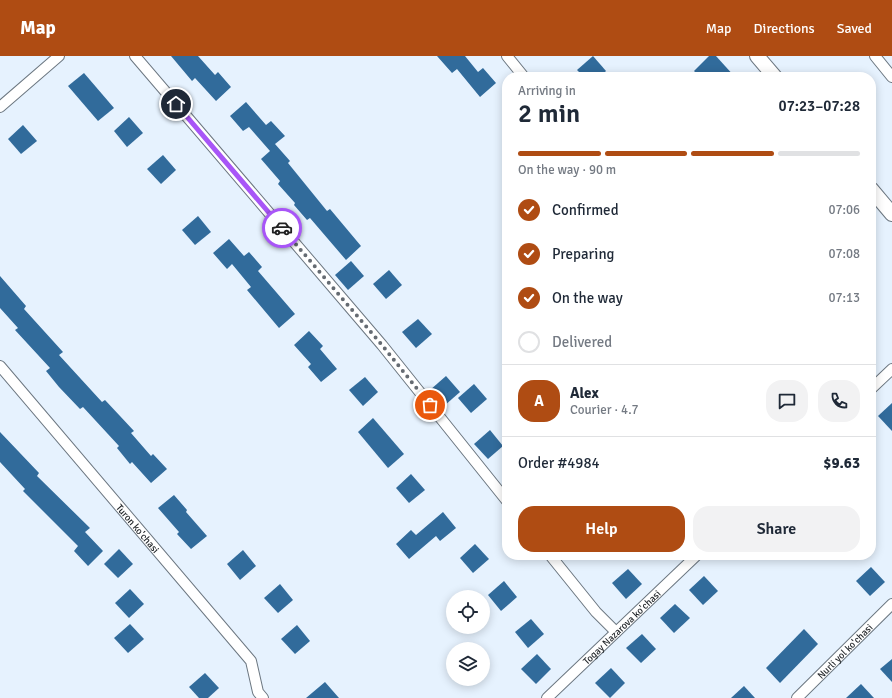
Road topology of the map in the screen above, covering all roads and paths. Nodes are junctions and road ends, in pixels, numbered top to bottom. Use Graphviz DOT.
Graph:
graph roads {
  1 [pos="59,56"];
  2 [pos="134,56"];
  3 [pos="507,56"];
  4 [pos="757,56"];
  5 [pos="875,56"];
  6 [pos="520,72"];
  7 [pos="771,72"];
  8 [pos="892,77"];
  9 [pos="0,107"];
  10 [pos="876,195"];
  11 [pos="892,214"];
  12 [pos="0,366"];
  13 [pos="892,369"];
  14 [pos="876,384"];
  15 [pos="502,495"];
  16 [pos="554,560"];
  17 [pos="692,560"];
  18 [pos="892,604"];
  19 [pos="616,632"];
  20 [pos="258,696"];
  21 [pos="547,698"];
  22 [pos="797,698"];
  1 -- 9 [label="street"];
  2 -- 15 [label="street"];
  3 -- 6 [label="street"];
  4 -- 7 [label="main road"];
  5 -- 8 [label="street"];
  10 -- 11 [label="main road"];
  12 -- 20 [label="street, Turon ko'chasi"];
  13 -- 14 [label="street"];
  16 -- 19 [label="street"];
  17 -- 19 [label="street, Togay Nazarova ko'chasi"];
  18 -- 22 [label="street, Nurli yol ko'chasi"];
  19 -- 21 [label="street, Togay Nazarova ko'chasi"];
}
